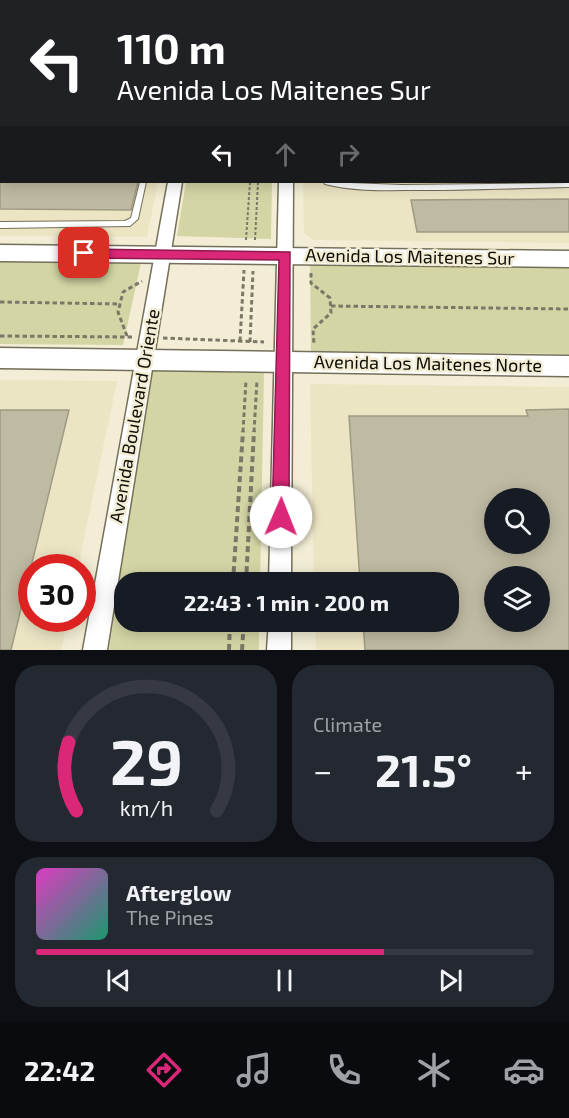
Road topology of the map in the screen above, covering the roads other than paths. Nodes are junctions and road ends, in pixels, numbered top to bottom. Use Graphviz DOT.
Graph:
graph roads {
  1 [pos="143,183"];
  2 [pos="176,183"];
  3 [pos="286,183"];
  4 [pos="330,183"];
  5 [pos="569,185"];
  6 [pos="0,225"];
  7 [pos="0,253"];
  8 [pos="285,255"];
  9 [pos="569,259"];
  10 [pos="161,263"];
  11 [pos="0,358"];
  12 [pos="144,360"];
  13 [pos="282,363"];
  14 [pos="569,366"];
  15 [pos="280,572"];
  16 [pos="280,632"];
  17 [pos="94,650"];
  18 [pos="279,650"];
  1 -- 6 [label="lane"];
  2 -- 10 [label="street, Avenida Boulevard Oriente"];
  3 -- 8 [label="street"];
  4 -- 5 [label="lane"];
  7 -- 10 [label="street, Avenida Los Maitenes Sur"];
  8 -- 9 [label="street, Avenida Los Maitenes Sur"];
  8 -- 10 [label="street, Avenida Los Maitenes Sur"];
  8 -- 13 [label="street"];
  10 -- 12 [label="street, Avenida Boulevard Oriente"];
  11 -- 12 [label="street, Avenida Los Maitenes Norte"];
  12 -- 13 [label="street, Avenida Los Maitenes Norte"];
  12 -- 17 [label="street, Avenida Boulevard Oriente"];
  13 -- 14 [label="street, Avenida Los Maitenes Norte"];
  13 -- 15 [label="street"];
  16 -- 18 [label="street"];
}
